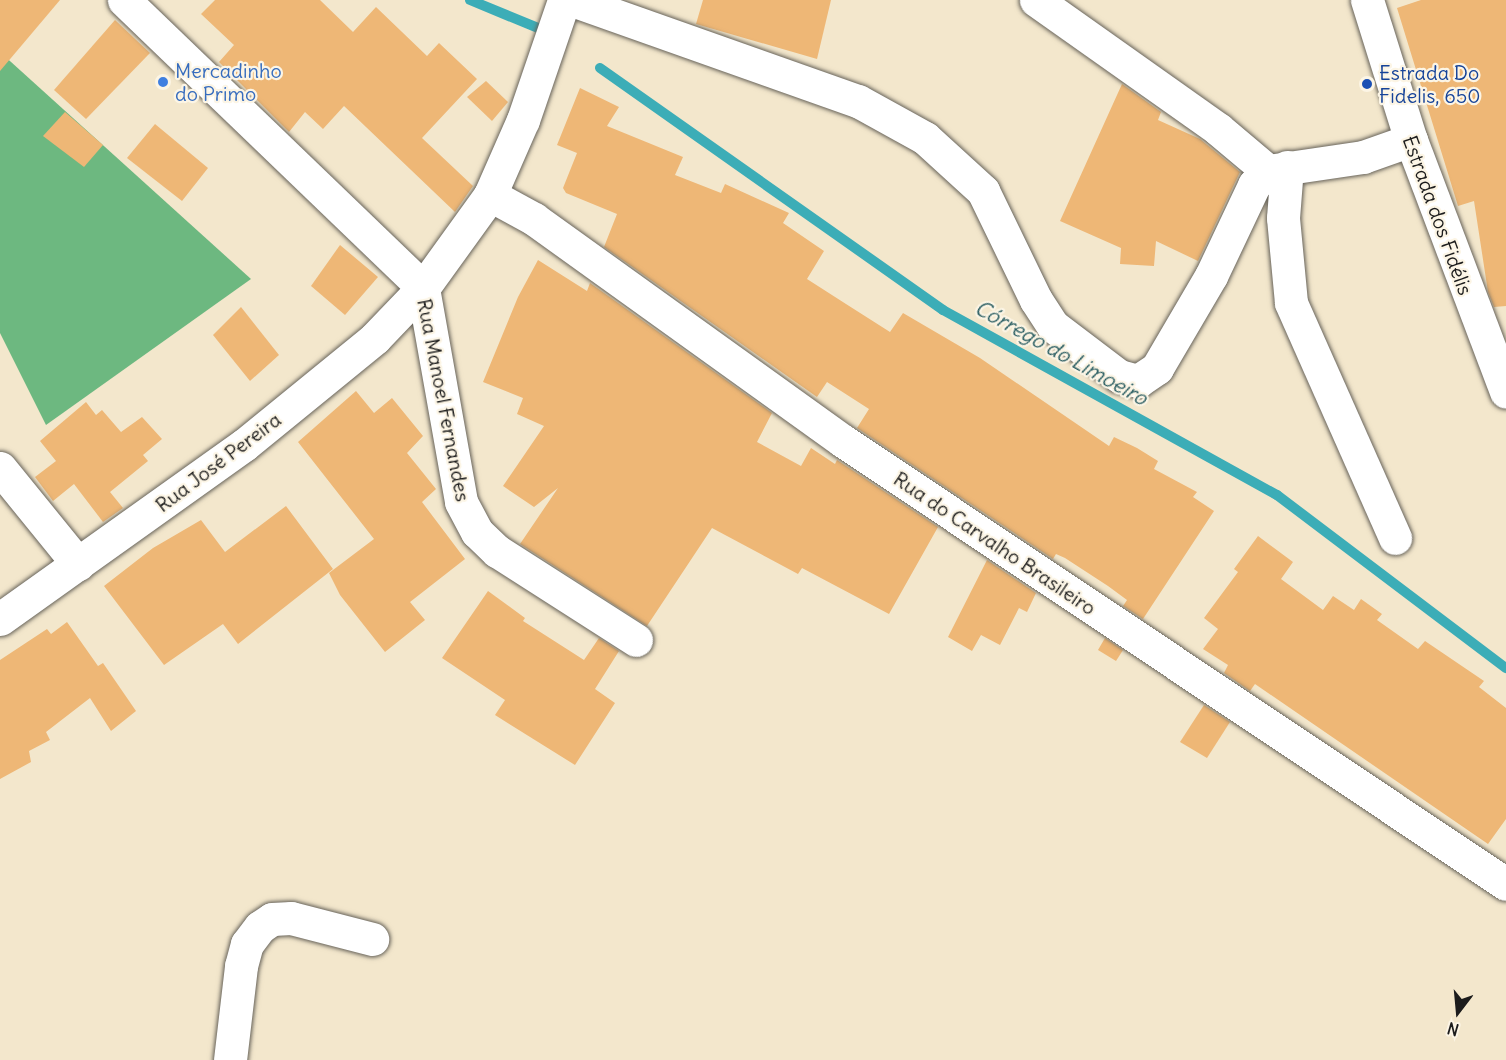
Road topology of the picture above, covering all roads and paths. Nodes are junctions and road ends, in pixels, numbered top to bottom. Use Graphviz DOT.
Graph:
graph roads {
  1 [pos="124,0"];
  2 [pos="1036,0"];
  3 [pos="1367,0"];
  4 [pos="564,7"];
  5 [pos="1411,141"];
  6 [pos="1277,169"];
  7 [pos="490,195"];
  8 [pos="423,288"];
  9 [pos="1506,392"];
  10 [pos="0,468"];
  11 [pos="1395,538"];
  12 [pos="78,564"];
  13 [pos="0,620"];
  14 [pos="636,640"];
  15 [pos="1506,884"];
  16 [pos="372,939"];
  17 [pos="230,1060"];
  1 -- 8 [label="street"];
  2 -- 6 [label="street"];
  3 -- 5 [label="street, Estrada dos Fidélis"];
  4 -- 6 [label="street"];
  4 -- 7 [label="street, Rua José Pereira"];
  5 -- 6 [label="street"];
  5 -- 9 [label="street, Estrada dos Fidélis"];
  6 -- 11 [label="street"];
  7 -- 8 [label="street, Rua José Pereira"];
  7 -- 15 [label="street, Rua do Carvalho Brasileiro"];
  8 -- 12 [label="street, Rua José Pereira"];
  8 -- 14 [label="street, Rua Manoel Fernandes"];
  10 -- 12 [label="street"];
  12 -- 13 [label="street, Rua José Pereira"];
  16 -- 17 [label="street"];
}
